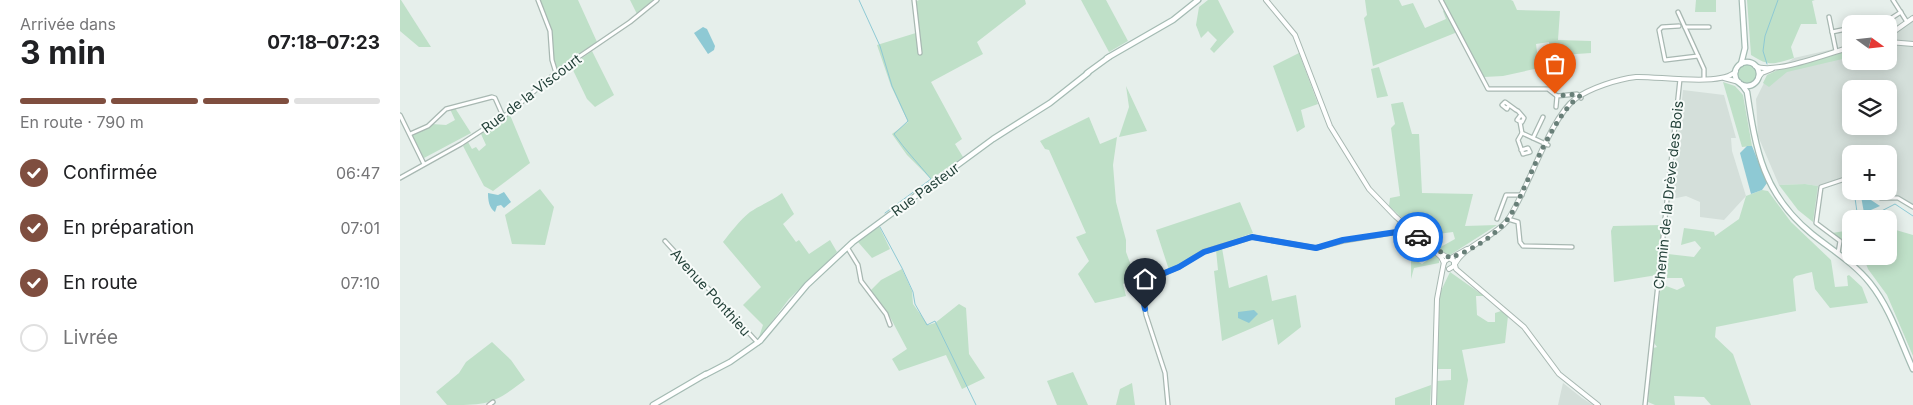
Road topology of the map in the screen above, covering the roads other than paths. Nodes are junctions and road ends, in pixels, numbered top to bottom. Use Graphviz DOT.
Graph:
graph roads {
  1 [pos="538,0"];
  2 [pos="657,0"];
  3 [pos="914,0"];
  4 [pos="1198,0"];
  5 [pos="1266,0"];
  6 [pos="1441,0"];
  7 [pos="1742,0"];
  8 [pos="1893,0"];
  9 [pos="1678,12"];
  10 [pos="1901,12"];
  11 [pos="1896,15"];
  12 [pos="1829,17"];
  13 [pos="1913,18"];
  14 [pos="1907,22"];
  15 [pos="1679,26"];
  16 [pos="1685,27"];
  17 [pos="1709,27"];
  18 [pos="1898,28"];
  19 [pos="1842,30"];
  20 [pos="1832,32"];
  21 [pos="1745,40"];
  22 [pos="1898,43"];
  23 [pos="1913,44"];
  24 [pos="1842,49"];
  25 [pos="1836,51"];
  26 [pos="920,53"];
  27 [pos="1698,56"];
  28 [pos="1741,64"];
  29 [pos="1753,65"];
  30 [pos="1779,67"];
  31 [pos="1736,70"];
  32 [pos="556,73"];
  33 [pos="1680,78"];
  34 [pos="1717,78"];
  35 [pos="1758,78"];
  36 [pos="1704,79"];
  37 [pos="1740,83"];
  38 [pos="1754,84"];
  39 [pos="1557,96"];
  40 [pos="1581,97"];
  41 [pos="1509,105"];
  42 [pos="1556,107"];
  43 [pos="1750,113"];
  44 [pos="400,115"];
  45 [pos="503,116"];
  46 [pos="1543,117"];
  47 [pos="1522,133"];
  48 [pos="410,134"];
  49 [pos="1533,138"];
  50 [pos="1547,145"];
  51 [pos="1521,150"];
  52 [pos="424,164"];
  53 [pos="400,178"];
  54 [pos="1842,180"];
  55 [pos="1522,195"];
  56 [pos="1897,198"];
  57 [pos="1913,207"];
  58 [pos="1497,219"];
  59 [pos="1508,219"];
  60 [pos="1410,230"];
  61 [pos="665,241"];
  62 [pos="1480,242"];
  63 [pos="1428,245"];
  64 [pos="1572,247"];
  65 [pos="847,248"];
  66 [pos="1839,252"];
  67 [pos="1450,258"];
  68 [pos="1444,264"];
  69 [pos="1455,264"];
  70 [pos="1449,269"];
  71 [pos="1472,282"];
  72 [pos="1438,290"];
  73 [pos="890,325"];
  74 [pos="758,343"];
  75 [pos="1913,368"];
  76 [pos="493,402"];
  77 [pos="656,404"];
  78 [pos="489,405"];
  79 [pos="1168,405"];
  80 [pos="1434,405"];
  81 [pos="1598,405"];
  82 [pos="1645,405"];
  1 -- 32 [label="street"];
  2 -- 32 [label="street, Rue de la Viscourt"];
  3 -- 26 [label="street"];
  4 -- 65 [label="main road, Rue Pasteur"];
  5 -- 60 [label="street"];
  6 -- 39 [label="street"];
  7 -- 21 [label="main road"];
  8 -- 10 [label="street"];
  9 -- 16 [label="street"];
  10 -- 11 [label="street"];
  10 -- 14 [label="street"];
  12 -- 20 [label="street"];
  13 -- 14 [label="street"];
  14 -- 18 [label="street"];
  15 -- 27 [label="street"];
  16 -- 17 [label="street"];
  16 -- 27 [label="street"];
  19 -- 20 [label="street"];
  20 -- 25 [label="street"];
  21 -- 28 [label="main road"];
  21 -- 29 [label="main road"];
  22 -- 23 [label="street"];
  24 -- 25 [label="street"];
  25 -- 30 [label="street"];
  27 -- 36 [label="street"];
  28 -- 29 [label="main road"];
  28 -- 31 [label="main road"];
  29 -- 30 [label="street"];
  29 -- 35 [label="main road"];
  30 -- 35 [label="street"];
  31 -- 34 [label="street"];
  31 -- 37 [label="main road"];
  32 -- 45 [label="street, Rue de la Viscourt"];
  33 -- 36 [label="street"];
  33 -- 40 [label="street"];
  33 -- 82 [label="street, Chemin de la Drève des Bois"];
  34 -- 36 [label="street"];
  34 -- 37 [label="street"];
  35 -- 38 [label="main road"];
  37 -- 38 [label="main road"];
  37 -- 43 [label="main road"];
  38 -- 43 [label="main road"];
  39 -- 40 [label="street"];
  39 -- 42 [label="street"];
  40 -- 50 [label="street"];
  41 -- 47 [label="street"];
  43 -- 66 [label="main road"];
  44 -- 48 [label="street"];
  45 -- 48 [label="street"];
  45 -- 52 [label="street, Rue de la Viscourt"];
  46 -- 49 [label="street"];
  47 -- 49 [label="street"];
  47 -- 51 [label="street"];
  48 -- 52 [label="street"];
  49 -- 50 [label="street"];
  50 -- 55 [label="street"];
  52 -- 53 [label="street, Rue de la Viscourt"];
  54 -- 66 [label="street"];
  55 -- 58 [label="street"];
  55 -- 59 [label="street"];
  56 -- 57 [label="street"];
  59 -- 62 [label="street"];
  59 -- 64 [label="street"];
  60 -- 63 [label="street"];
  60 -- 79 [label="street"];
  61 -- 74 [label="street, Avenue Ponthieu"];
  62 -- 67 [label="street"];
  62 -- 69 [label="street"];
  63 -- 67 [label="street"];
  63 -- 68 [label="street"];
  65 -- 73 [label="street"];
  65 -- 74 [label="main road, Rue Pasteur"];
  66 -- 75 [label="main road"];
  67 -- 68 [label="street"];
  67 -- 69 [label="street"];
  68 -- 70 [label="street"];
  68 -- 72 [label="street"];
  69 -- 70 [label="street"];
  69 -- 71 [label="street"];
  70 -- 71 [label="street"];
  70 -- 72 [label="street"];
  71 -- 81 [label="street"];
  72 -- 80 [label="street"];
  74 -- 77 [label="main road, Rue Pasteur"];
  76 -- 78 [label="street"];
}
